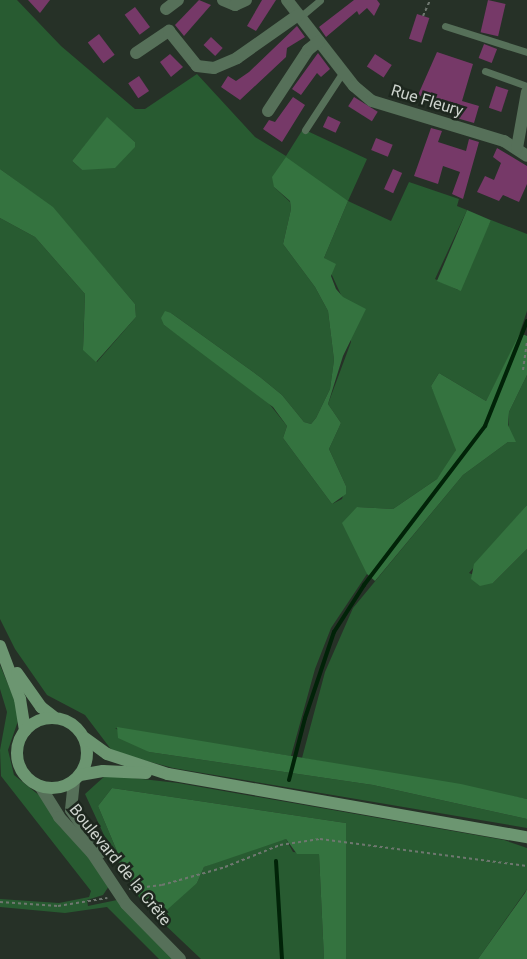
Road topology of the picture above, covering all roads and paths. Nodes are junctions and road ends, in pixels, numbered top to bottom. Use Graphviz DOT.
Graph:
graph roads {
  1 [pos="178,0"];
  2 [pos="223,0"];
  3 [pos="246,0"];
  4 [pos="287,0"];
  5 [pos="320,0"];
  6 [pos="430,0"];
  7 [pos="166,9"];
  8 [pos="299,16"];
  9 [pos="423,16"];
  10 [pos="445,26"];
  11 [pos="319,41"];
  12 [pos="527,52"];
  13 [pos="136,53"];
  14 [pos="485,71"];
  15 [pos="343,72"];
  16 [pos="527,86"];
  17 [pos="527,93"];
  18 [pos="268,111"];
  19 [pos="305,130"];
  20 [pos="522,152"];
  21 [pos="527,340"];
  22 [pos="523,370"];
  23 [pos="1,649"];
  24 [pos="54,717"];
  25 [pos="25,730"];
  26 [pos="85,738"];
  27 [pos="168,774"];
  28 [pos="77,778"];
  29 [pos="40,786"];
  30 [pos="527,837"];
  31 [pos="527,866"];
  32 [pos="122,892"];
  33 [pos="0,902"];
  34 [pos="180,959"];
  35 [pos="189,959"];
  1 -- 7 [label="street"];
  2 -- 3 [label="street"];
  4 -- 8 [label="street, Rue Fleury"];
  5 -- 8 [label="lane"];
  6 -- 9 [label="path"];
  8 -- 11 [label="street, Rue Fleury"];
  8 -- 13 [label="street"];
  10 -- 12 [label="lane"];
  11 -- 15 [label="street, Rue Fleury"];
  11 -- 18 [label="street"];
  14 -- 16 [label="lane"];
  15 -- 19 [label="lane"];
  15 -- 20 [label="street, Rue Fleury"];
  17 -- 20 [label="street"];
  21 -- 22 [label="path"];
  23 -- 24 [label="main road"];
  23 -- 25 [label="main road"];
  24 -- 25 [label="main road"];
  24 -- 26 [label="main road"];
  25 -- 29 [label="main road"];
  26 -- 27 [label="main road"];
  26 -- 28 [label="main road"];
  27 -- 28 [label="main road"];
  27 -- 30 [label="main road"];
  28 -- 29 [label="main road"];
  28 -- 32 [label="street, Boulevard de la Crête"];
  29 -- 32 [label="street, Boulevard de la Crête"];
  31 -- 32 [label="path"];
  32 -- 33 [label="path"];
  32 -- 34 [label="street, Boulevard de la Crête"];
  32 -- 35 [label="street, Boulevard de la Crête"];
}
